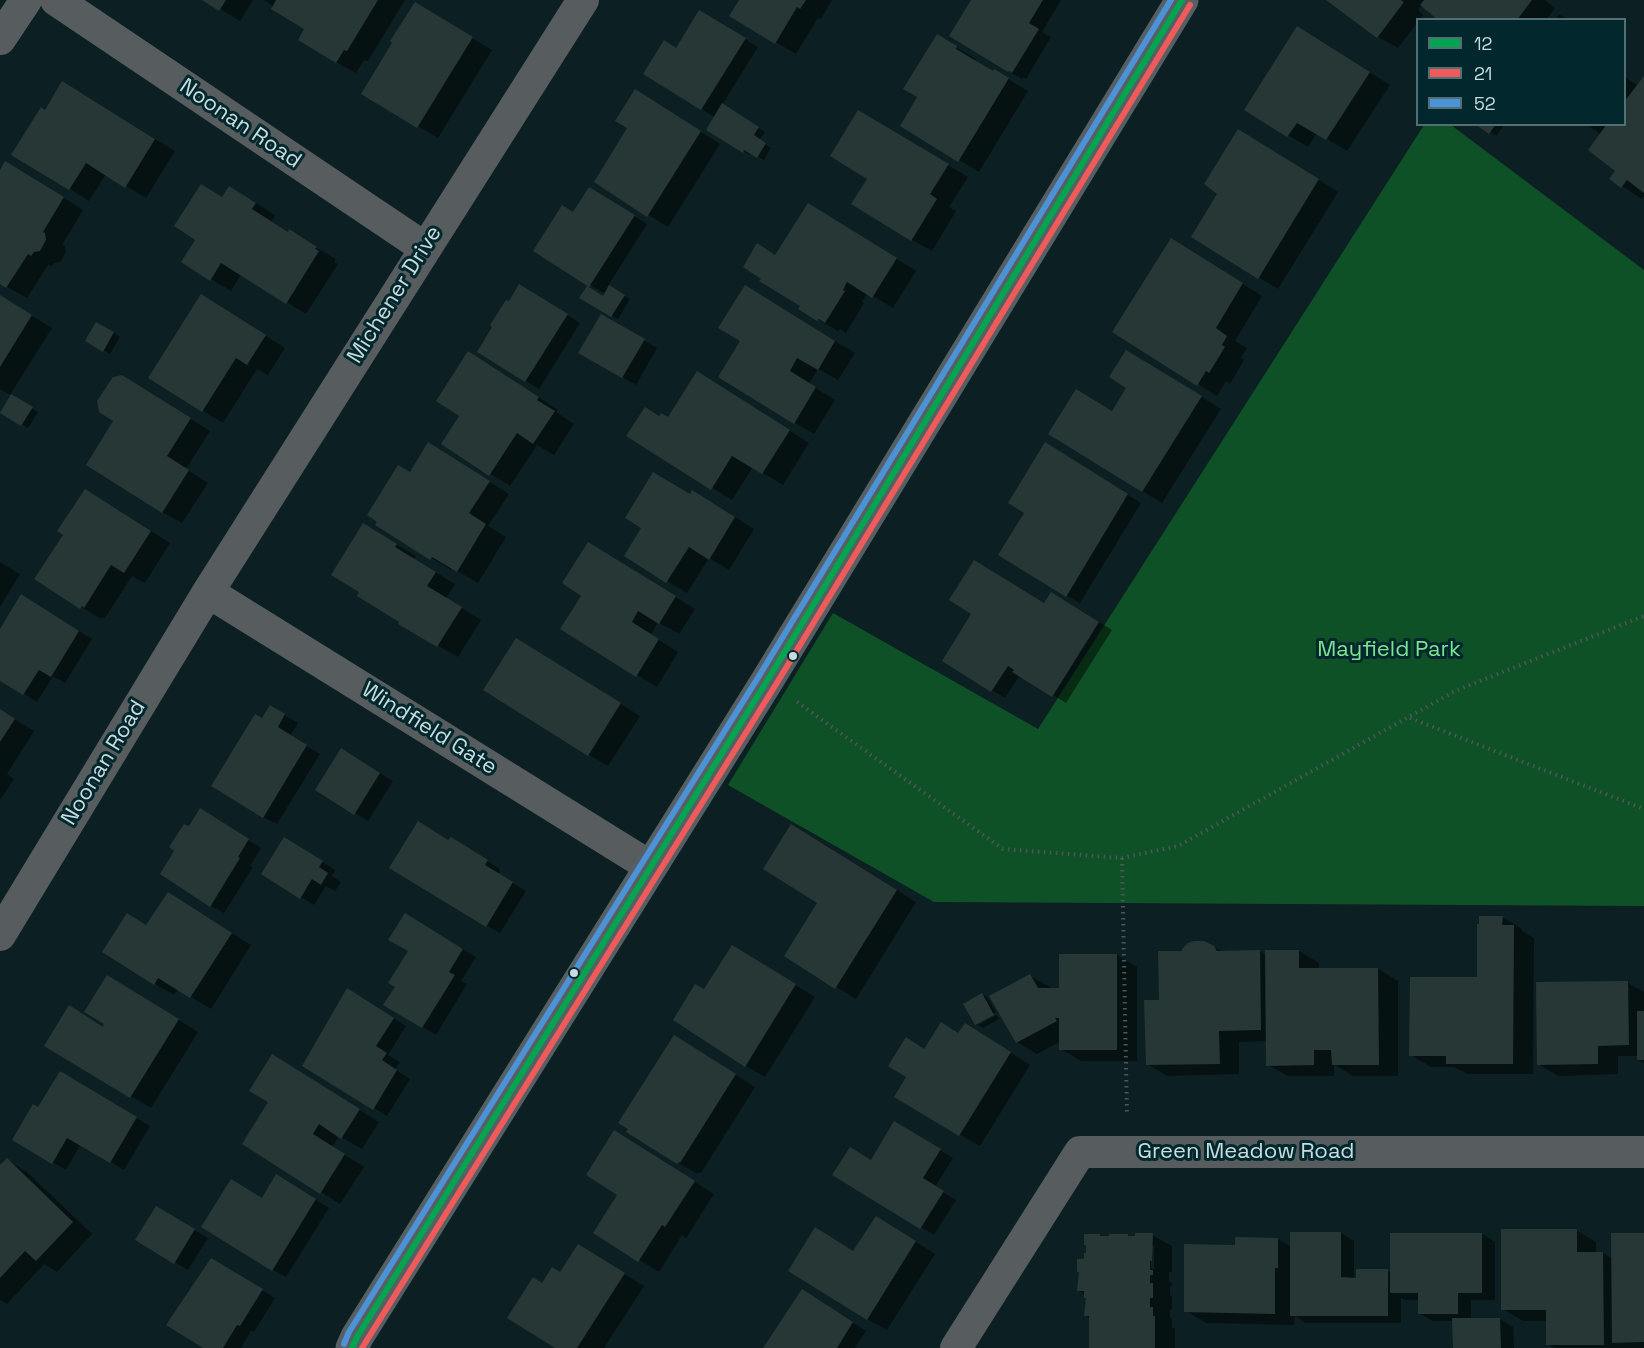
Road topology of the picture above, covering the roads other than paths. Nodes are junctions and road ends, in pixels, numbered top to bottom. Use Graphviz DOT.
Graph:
graph roads {
  1 [pos="26,0"];
  2 [pos="56,0"];
  3 [pos="583,0"];
  4 [pos="1182,0"];
  5 [pos="0,39"];
  6 [pos="425,248"];
  7 [pos="208,591"];
  8 [pos="651,867"];
  9 [pos="0,935"];
  10 [pos="1644,1152"];
  11 [pos="352,1348"];
  12 [pos="956,1348"];
  1 -- 5 [label="street"];
  2 -- 6 [label="street, Noonan Road"];
  3 -- 6 [label="street, Michener Drive"];
  4 -- 8 [label="street"];
  6 -- 7 [label="street, Michener Drive"];
  7 -- 8 [label="street, Windfield Gate"];
  7 -- 9 [label="street, Noonan Road"];
  8 -- 11 [label="street"];
  10 -- 12 [label="street, Green Meadow Road"];
}
